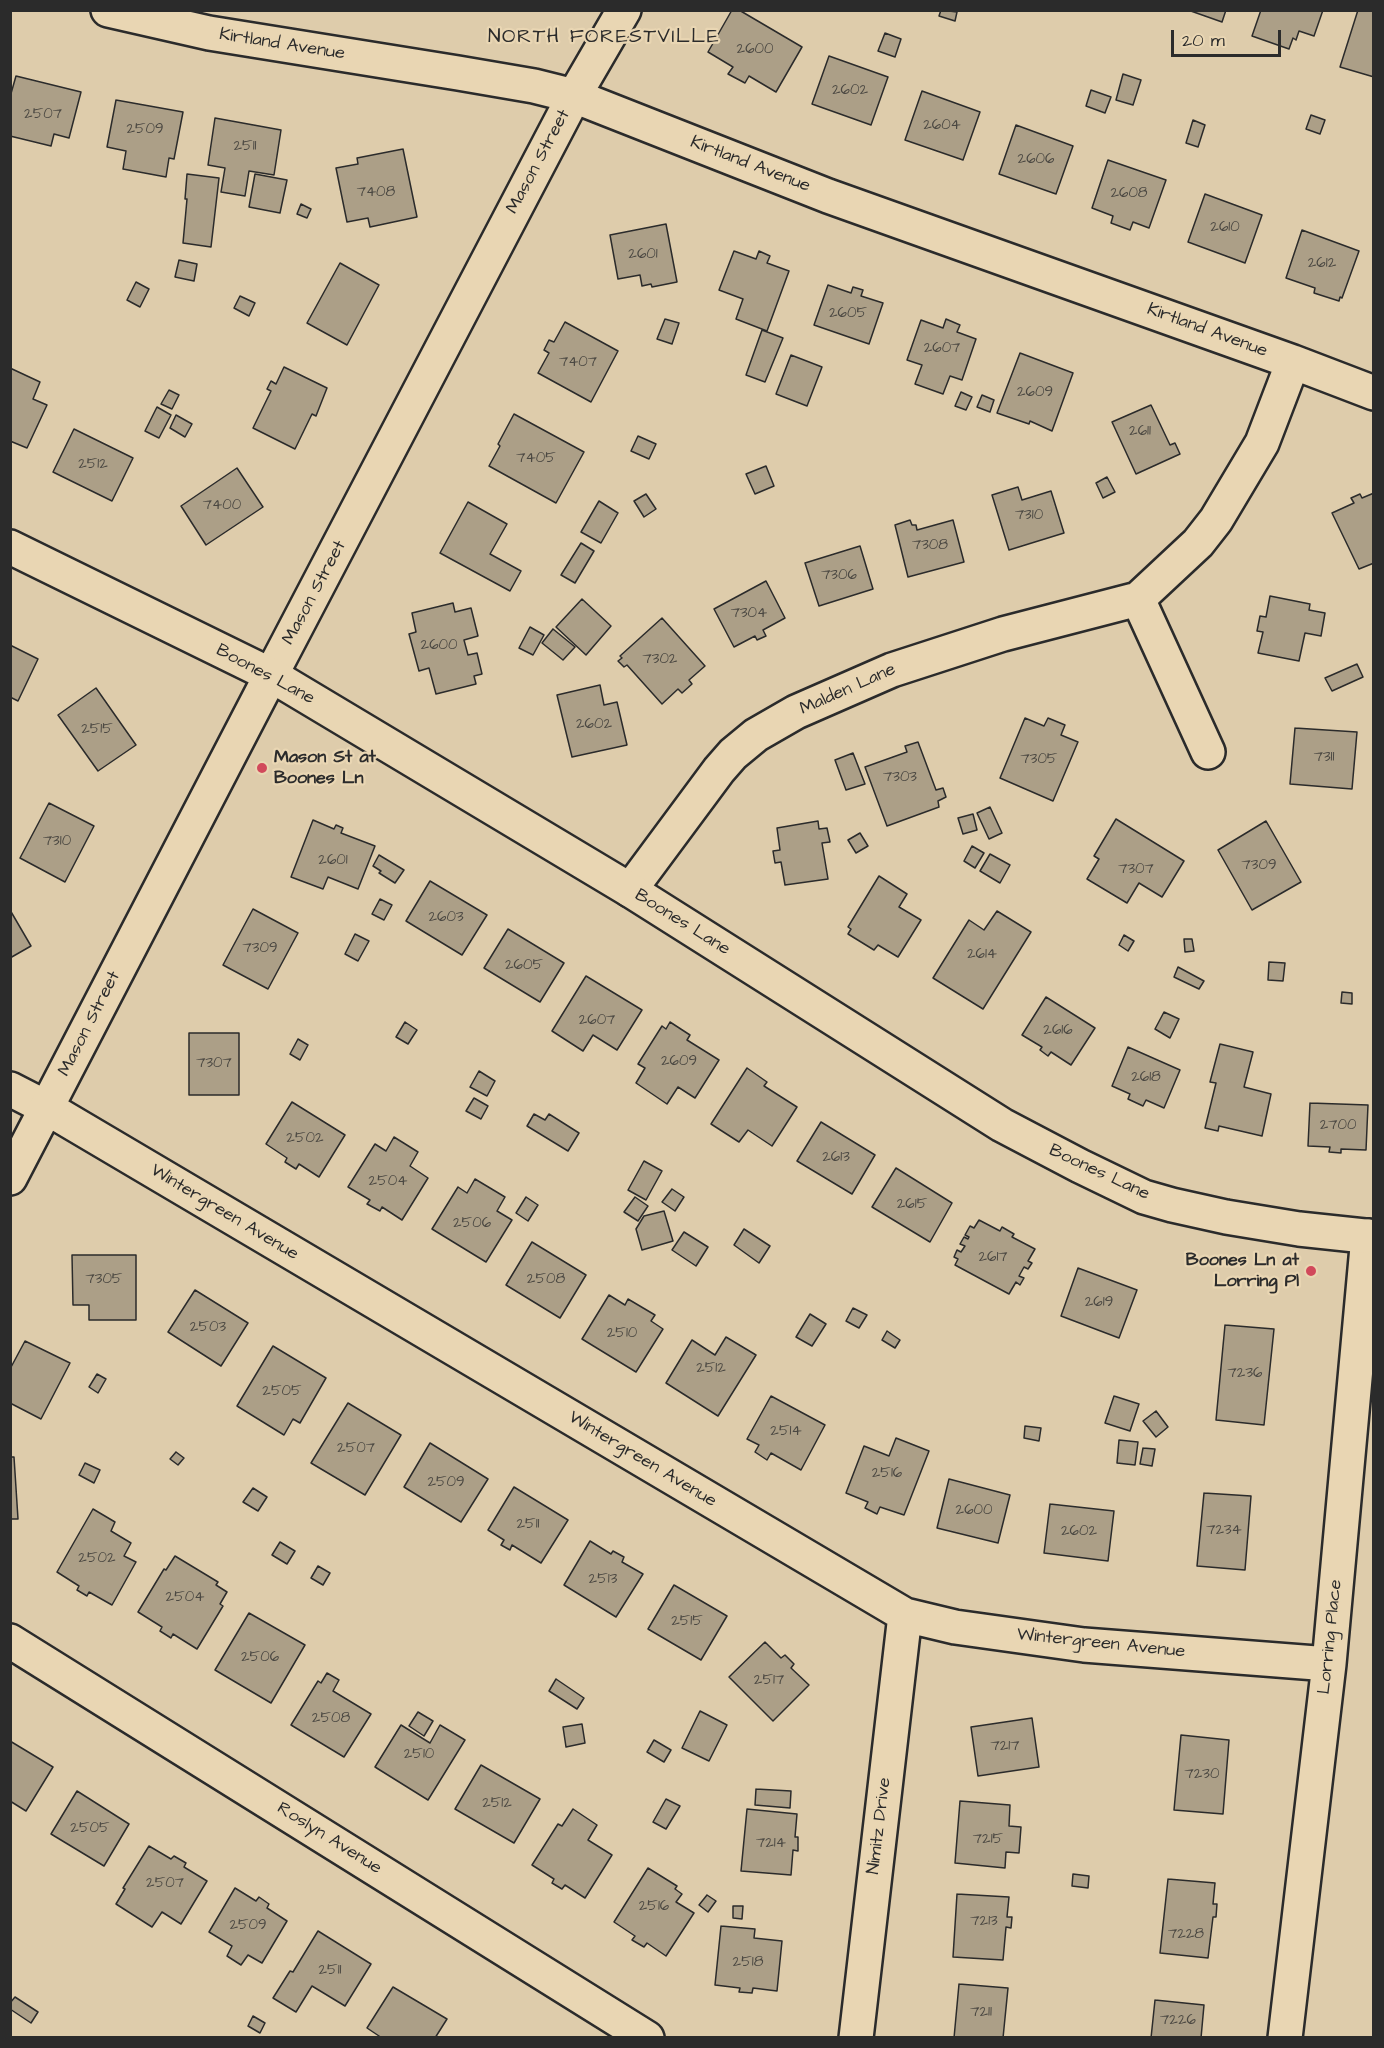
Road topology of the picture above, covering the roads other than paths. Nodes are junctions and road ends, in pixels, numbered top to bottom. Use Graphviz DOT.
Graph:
graph roads {
  1 [pos="108,10"];
  2 [pos="624,10"];
  3 [pos="574,96"];
  4 [pos="1293,362"];
  5 [pos="1374,393"];
  6 [pos="10,548"];
  7 [pos="1138,599"];
  8 [pos="271,675"];
  9 [pos="1208,752"];
  10 [pos="630,890"];
  11 [pos="10,1089"];
  12 [pos="47,1108"];
  13 [pos="10,1178"];
  14 [pos="1371,1237"];
  15 [pos="904,1615"];
  16 [pos="10,1641"];
  17 [pos="1329,1664"];
  18 [pos="647,2037"];
  19 [pos="856,2037"];
  20 [pos="1285,2037"];
  1 -- 3 [label="street, Kirtland Avenue"];
  2 -- 3 [label="street, Mason Street"];
  3 -- 4 [label="street, Kirtland Avenue"];
  3 -- 8 [label="street, Mason Street"];
  4 -- 5 [label="street, Kirtland Avenue"];
  4 -- 7 [label="street, Malden Lane"];
  6 -- 8 [label="street, Boones Lane"];
  7 -- 9 [label="street"];
  7 -- 10 [label="street, Malden Lane"];
  8 -- 10 [label="street, Boones Lane"];
  8 -- 12 [label="street, Mason Street"];
  10 -- 14 [label="street, Boones Lane"];
  11 -- 12 [label="street, Wintergreen Avenue"];
  12 -- 13 [label="street, Mason Street"];
  12 -- 15 [label="street, Wintergreen Avenue"];
  14 -- 17 [label="street, Lorring Place"];
  15 -- 17 [label="street, Wintergreen Avenue"];
  15 -- 19 [label="street, Nimitz Drive"];
  16 -- 18 [label="street, Roslyn Avenue"];
  17 -- 20 [label="street, Lorring Place"];
}
